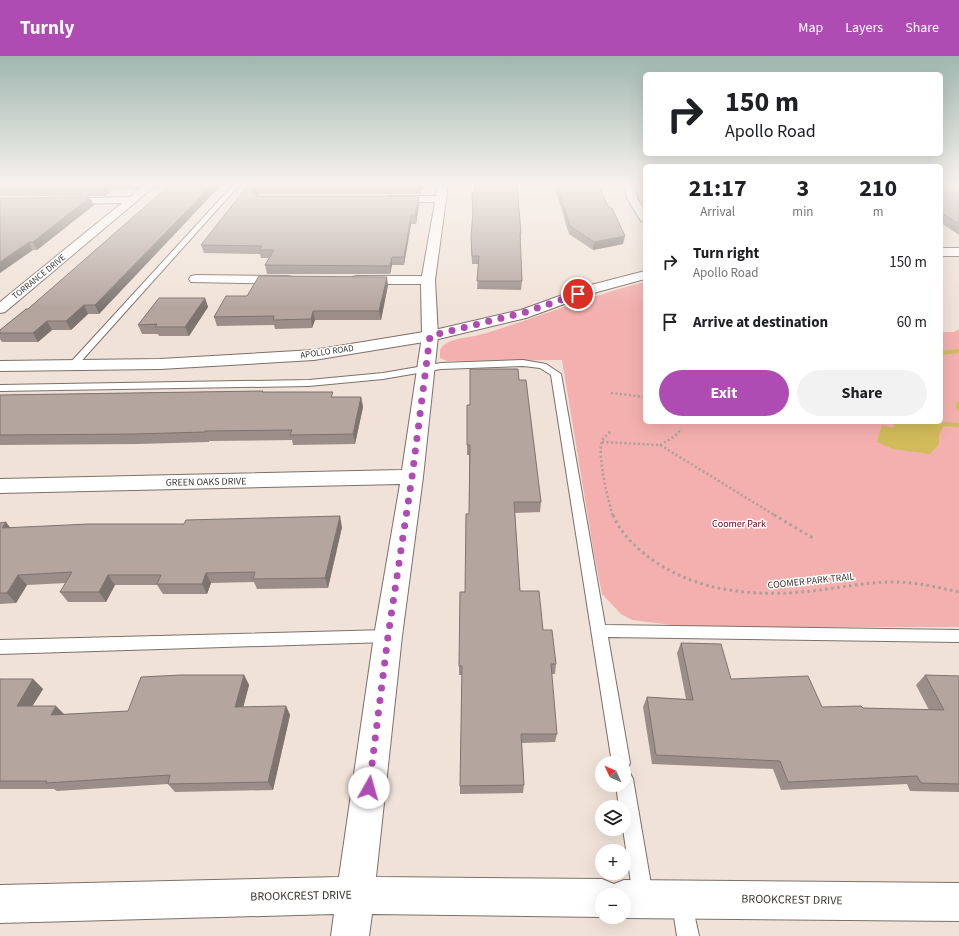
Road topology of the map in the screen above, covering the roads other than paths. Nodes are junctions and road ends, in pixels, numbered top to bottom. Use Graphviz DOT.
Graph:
graph roads {
  1 [pos="102,225"];
  2 [pos="201,225"];
  3 [pos="436,225"];
  4 [pos="943,251"];
  5 [pos="959,252"];
  6 [pos="643,276"];
  7 [pos="196,280"];
  8 [pos="297,280"];
  9 [pos="343,280"];
  10 [pos="428,280"];
  11 [pos="0,309"];
  12 [pos="430,336"];
  13 [pos="73,365"];
  14 [pos="0,366"];
  15 [pos="426,369"];
  16 [pos="0,388"];
  17 [pos="412,477"];
  18 [pos="0,486"];
  19 [pos="600,631"];
  20 [pos="388,636"];
  21 [pos="959,636"];
  22 [pos="0,647"];
  23 [pos="620,756"];
  24 [pos="625,792"];
  25 [pos="356,895"];
  26 [pos="595,898"];
  27 [pos="634,899"];
  28 [pos="681,899"];
  29 [pos="959,902"];
  30 [pos="0,904"];
  31 [pos="350,936"];
  32 [pos="688,936"];
  1 -- 11 [label="street, TORRANCE DRIVE"];
  2 -- 13 [label="lane"];
  3 -- 10 [label="street"];
  4 -- 5 [label="street"];
  6 -- 12 [label="street, APOLLO ROAD"];
  7 -- 8 [label="street"];
  9 -- 10 [label="street"];
  10 -- 12 [label="street"];
  12 -- 13 [label="street, APOLLO ROAD"];
  12 -- 15 [label="street"];
  13 -- 14 [label="street, APOLLO ROAD"];
  15 -- 16 [label="lane"];
  15 -- 17 [label="street"];
  15 -- 19 [label="lane"];
  17 -- 18 [label="street, GREEN OAKS DRIVE"];
  17 -- 20 [label="street"];
  19 -- 21 [label="lane"];
  19 -- 23 [label="lane"];
  20 -- 22 [label="lane"];
  20 -- 25 [label="street"];
  24 -- 27 [label="lane"];
  25 -- 26 [label="street, BROOKCREST DRIVE"];
  25 -- 30 [label="street, BROOKCREST DRIVE"];
  25 -- 31 [label="street"];
  27 -- 28 [label="street, BROOKCREST DRIVE"];
  28 -- 29 [label="street, BROOKCREST DRIVE"];
  28 -- 32 [label="lane"];
}
